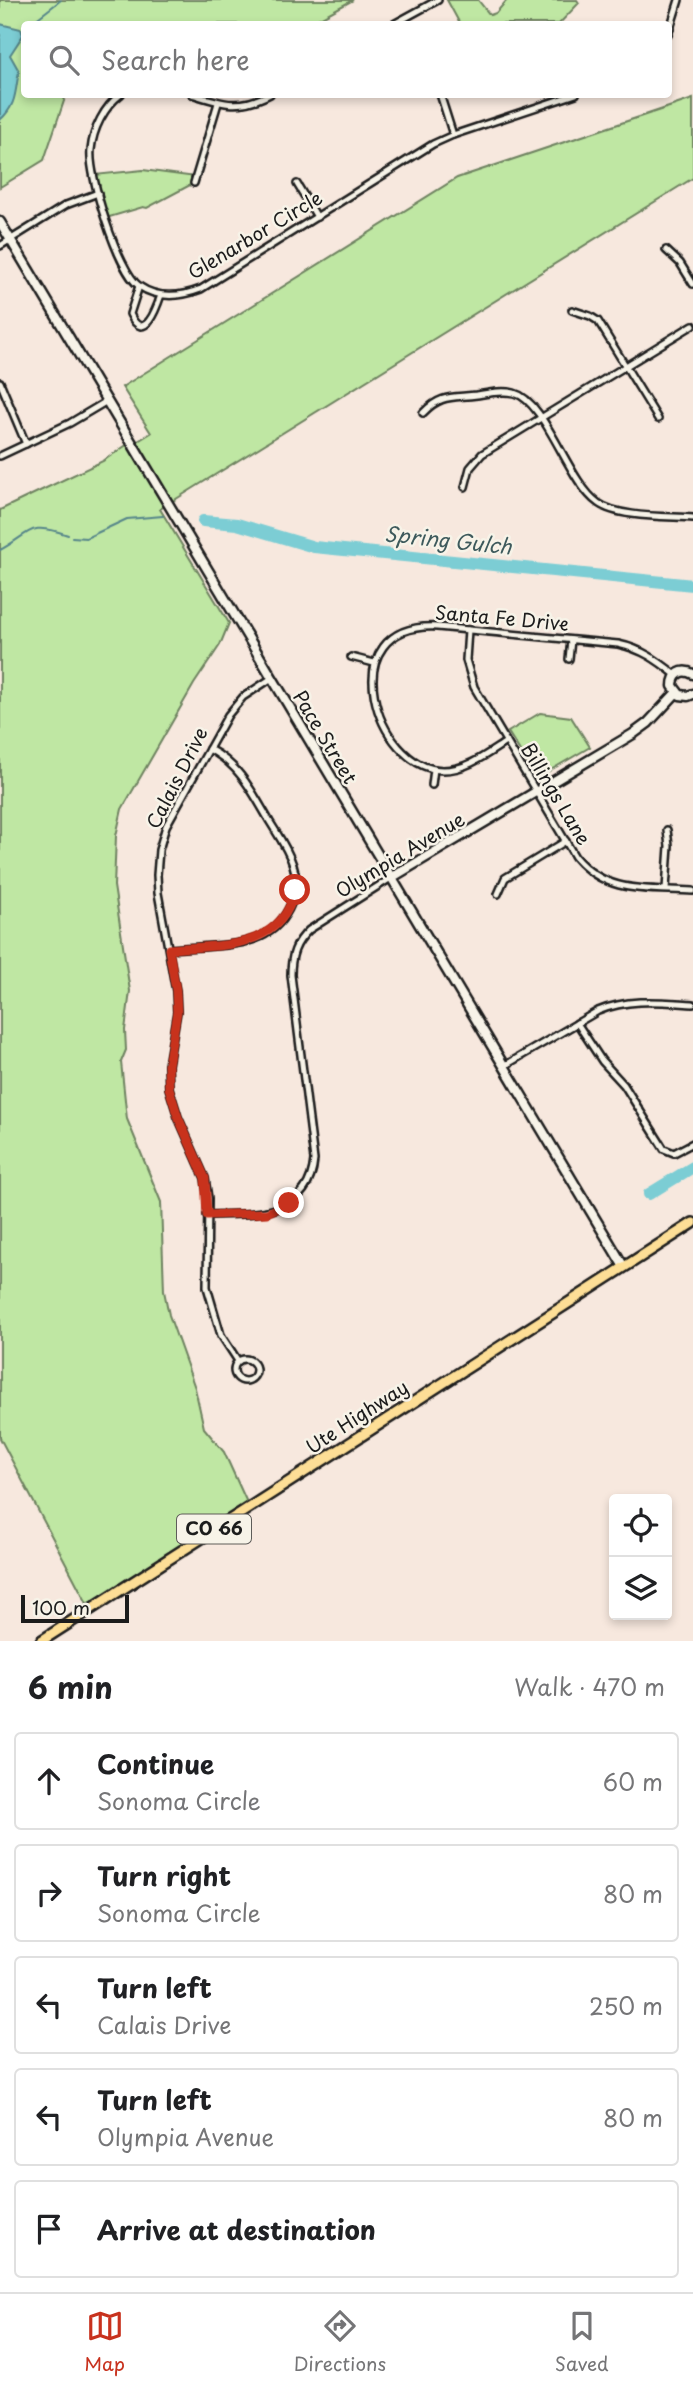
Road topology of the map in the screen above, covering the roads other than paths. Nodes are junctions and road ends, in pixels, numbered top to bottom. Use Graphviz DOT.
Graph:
graph roads {
  1 [pos="438,0"];
  2 [pos="679,0"];
  3 [pos="408,17"];
  4 [pos="400,21"];
  5 [pos="410,21"];
  6 [pos="672,22"];
  7 [pos="116,98"];
  8 [pos="204,98"];
  9 [pos="261,98"];
  10 [pos="441,98"];
  11 [pos="564,98"];
  12 [pos="218,103"];
  13 [pos="453,135"];
  14 [pos="194,183"];
  15 [pos="297,184"];
  16 [pos="98,193"];
  17 [pos="317,217"];
  18 [pos="0,222"];
  19 [pos="10,240"];
  20 [pos="0,246"];
  21 [pos="666,250"];
  22 [pos="693,284"];
  23 [pos="139,286"];
  24 [pos="161,295"];
  25 [pos="572,310"];
  26 [pos="693,325"];
  27 [pos="626,366"];
  28 [pos="0,382"];
  29 [pos="107,401"];
  30 [pos="423,413"];
  31 [pos="541,418"];
  32 [pos="658,419"];
  33 [pos="26,444"];
  34 [pos="0,456"];
  35 [pos="465,486"];
  36 [pos="693,518"];
  37 [pos="468,630"];
  38 [pos="571,640"];
  39 [pos="351,657"];
  40 [pos="569,659"];
  41 [pos="374,663"];
  42 [pos="693,674"];
  43 [pos="676,675"];
  44 [pos="272,678"];
  45 [pos="676,693"];
  46 [pos="693,694"];
  47 [pos="506,742"];
  48 [pos="209,748"];
  49 [pos="434,769"];
  50 [pos="432,785"];
  51 [pos="537,792"];
  52 [pos="667,830"];
  53 [pos="566,841"];
  54 [pos="391,878"];
  55 [pos="666,889"];
  56 [pos="693,891"];
  57 [pos="498,894"];
  58 [pos="169,949"];
  59 [pos="693,1004"];
  60 [pos="577,1023"];
  61 [pos="504,1066"];
  62 [pos="693,1143"];
  63 [pos="207,1215"];
  64 [pos="693,1223"];
  65 [pos="624,1266"];
  66 [pos="238,1361"];
  67 [pos="41,1641"];
  1 -- 3 [label="street"];
  2 -- 6 [label="street"];
  3 -- 4 [label="street"];
  3 -- 5 [label="street"];
  7 -- 16 [label="street"];
  8 -- 12 [label="street"];
  9 -- 12 [label="street"];
  10 -- 13 [label="street"];
  11 -- 13 [label="street, Glenarbor Circle"];
  12 -- 14 [label="street"];
  13 -- 17 [label="street, Glenarbor Circle"];
  15 -- 17 [label="street"];
  16 -- 19 [label="street"];
  16 -- 23 [label="street"];
  17 -- 24 [label="street, Glenarbor Circle"];
  18 -- 19 [label="main road, Pace Street"];
  19 -- 20 [label="street"];
  19 -- 29 [label="main road, Pace Street"];
  21 -- 22 [label="street"];
  23 -- 24 [label="street, Glenarbor Circle"];
  23 -- 24 [label="street"];
  25 -- 27 [label="street"];
  26 -- 27 [label="street"];
  27 -- 31 [label="street"];
  27 -- 32 [label="street"];
  28 -- 33 [label="street"];
  29 -- 33 [label="street"];
  29 -- 44 [label="main road, Pace Street"];
  30 -- 31 [label="street"];
  31 -- 35 [label="street"];
  31 -- 36 [label="street"];
  33 -- 34 [label="street"];
  37 -- 38 [label="street, Santa Fe Drive"];
  37 -- 41 [label="street, Santa Fe Drive"];
  37 -- 47 [label="street, Billings Lane"];
  38 -- 40 [label="street"];
  38 -- 43 [label="street, Santa Fe Drive"];
  39 -- 41 [label="street"];
  41 -- 49 [label="street"];
  42 -- 43 [label="main road"];
  43 -- 45 [label="main road"];
  44 -- 48 [label="street, Calais Drive"];
  44 -- 54 [label="main road, Pace Street"];
  45 -- 46 [label="main road"];
  45 -- 51 [label="main road, Olympia Avenue"];
  47 -- 49 [label="street"];
  47 -- 51 [label="street, Billings Lane"];
  48 -- 58 [label="street, Calais Drive"];
  48 -- 58 [label="street"];
  49 -- 50 [label="street"];
  51 -- 53 [label="street, Billings Lane"];
  51 -- 54 [label="main road, Olympia Avenue"];
  52 -- 55 [label="street"];
  53 -- 55 [label="street, Billings Lane"];
  53 -- 57 [label="street"];
  54 -- 61 [label="main road, Pace Street"];
  54 -- 63 [label="street, Olympia Avenue"];
  55 -- 56 [label="street, Billings Lane"];
  58 -- 63 [label="street, Calais Drive"];
  59 -- 60 [label="street"];
  60 -- 61 [label="street"];
  60 -- 62 [label="street"];
  61 -- 65 [label="main road, Pace Street"];
  63 -- 66 [label="street, Calais Drive"];
  64 -- 65 [label="main road, Ute Highway / CO 66"];
  65 -- 67 [label="main road, Ute Highway / CO 66"];
  66 -- 66 [label="street, Calais Drive"];
}
